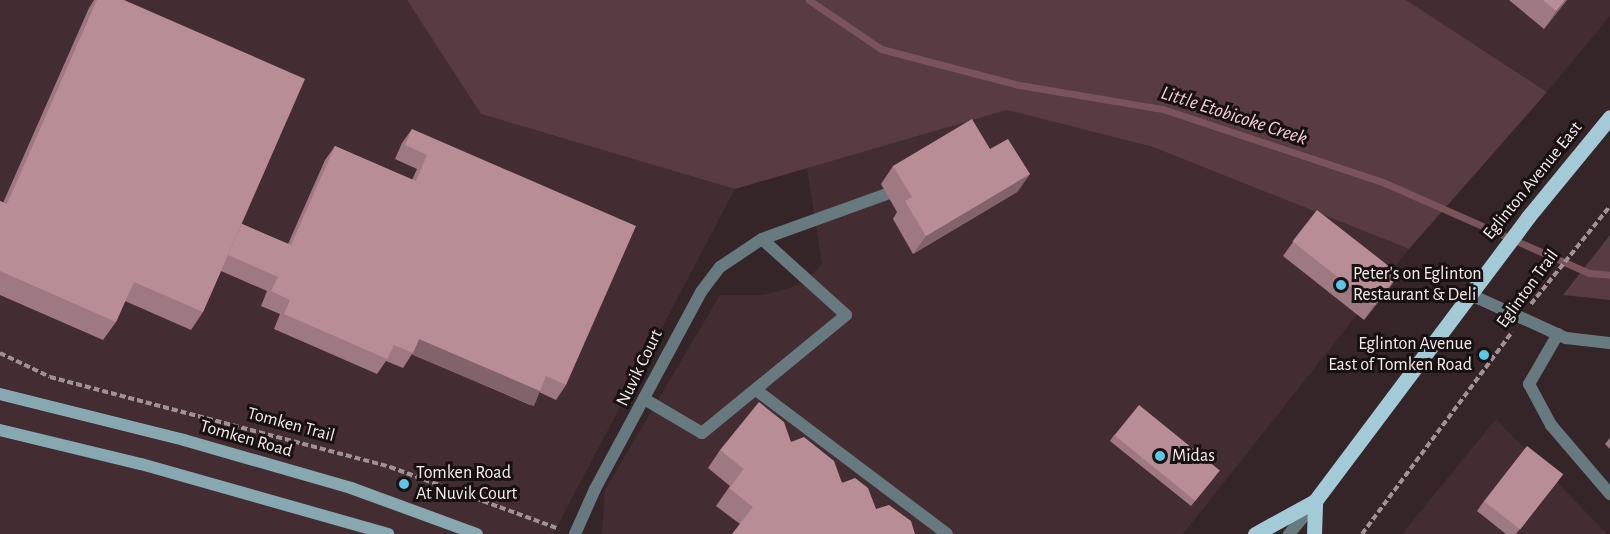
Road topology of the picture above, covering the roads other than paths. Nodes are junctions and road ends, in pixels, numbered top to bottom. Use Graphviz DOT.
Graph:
graph roads {
  1 [pos="1610,117"];
  2 [pos="887,194"];
  3 [pos="762,239"];
  4 [pos="1469,294"];
  5 [pos="1558,334"];
  6 [pos="1610,343"];
  7 [pos="756,390"];
  8 [pos="0,394"];
  9 [pos="646,400"];
  10 [pos="0,430"];
  11 [pos="1610,494"];
  12 [pos="1315,501"];
  13 [pos="388,534"];
  14 [pos="477,534"];
  15 [pos="575,534"];
  16 [pos="947,534"];
  17 [pos="1255,534"];
  18 [pos="1289,534"];
  19 [pos="1314,534"];
  1 -- 4 [label="main road, Eglinton Avenue East"];
  2 -- 3 [label="street, Nuvik Court"];
  3 -- 7 [label="street"];
  3 -- 9 [label="street, Nuvik Court"];
  4 -- 5 [label="street"];
  4 -- 12 [label="main road, Eglinton Avenue East"];
  5 -- 6 [label="street"];
  5 -- 11 [label="street"];
  7 -- 9 [label="street"];
  7 -- 16 [label="street"];
  8 -- 14 [label="main road, Tomken Road"];
  9 -- 15 [label="street, Nuvik Court"];
  10 -- 13 [label="main road"];
  12 -- 17 [label="main road, Eglinton Avenue East"];
  12 -- 18 [label="street"];
  12 -- 19 [label="main road"];
}
